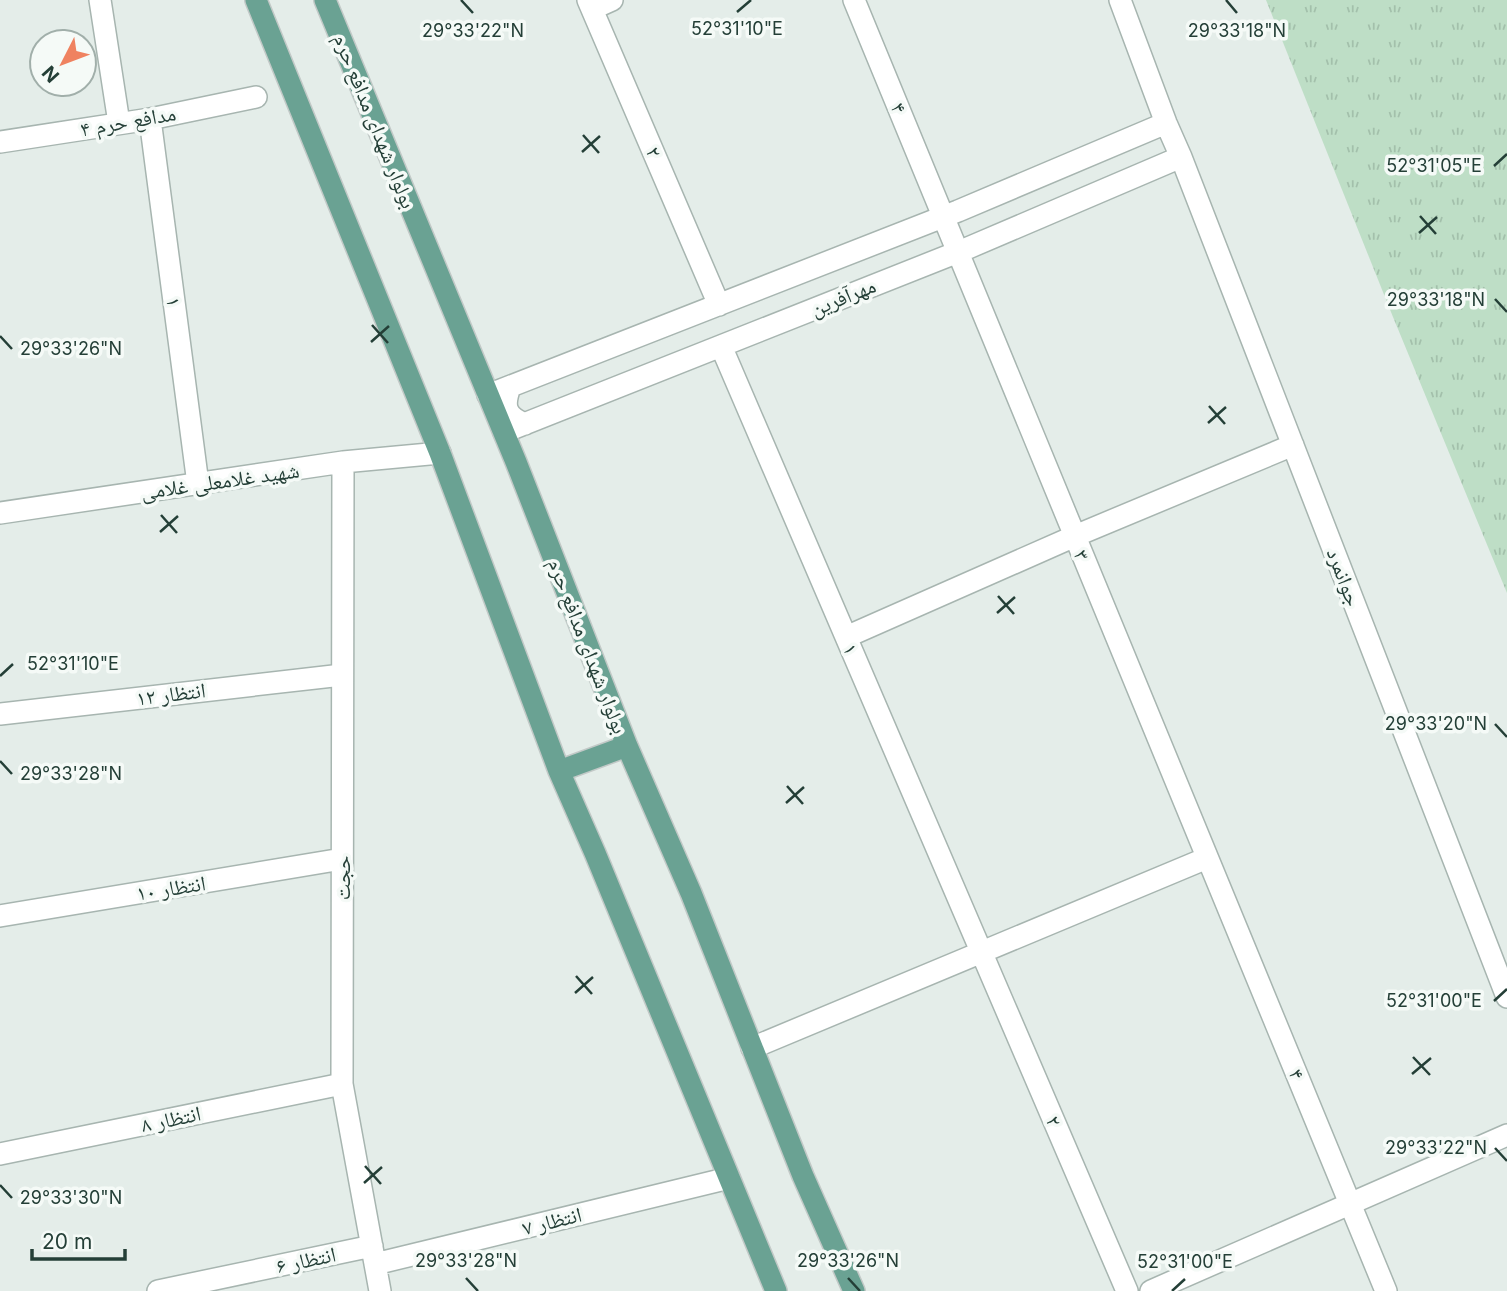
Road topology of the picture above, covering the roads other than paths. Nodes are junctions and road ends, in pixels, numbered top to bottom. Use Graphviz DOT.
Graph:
graph roads {
  1 [pos="100,0"];
  2 [pos="256,0"];
  3 [pos="325,0"];
  4 [pos="612,0"];
  5 [pos="854,0"];
  6 [pos="1120,0"];
  7 [pos="590,4"];
  8 [pos="256,97"];
  9 [pos="150,119"];
  10 [pos="1166,123"];
  11 [pos="119,124"];
  12 [pos="0,142"];
  13 [pos="1181,157"];
  14 [pos="943,217"];
  15 [pos="957,252"];
  16 [pos="719,305"];
  17 [pos="721,346"];
  18 [pos="510,387"];
  19 [pos="488,395"];
  20 [pos="525,424"];
  21 [pos="504,432"];
  22 [pos="1293,446"];
  23 [pos="440,453"];
  24 [pos="344,462"];
  25 [pos="198,484"];
  26 [pos="0,513"];
  27 [pos="1075,536"];
  28 [pos="846,637"];
  29 [pos="342,675"];
  30 [pos="0,714"];
  31 [pos="627,746"];
  32 [pos="558,771"];
  33 [pos="1207,858"];
  34 [pos="342,859"];
  35 [pos="0,916"];
  36 [pos="981,951"];
  37 [pos="1507,997"];
  38 [pos="752,1048"];
  39 [pos="342,1084"];
  40 [pos="1507,1135"];
  41 [pos="0,1154"];
  42 [pos="729,1178"];
  43 [pos="1350,1203"];
  44 [pos="373,1255"];
  45 [pos="158,1291"];
  46 [pos="380,1291"];
  47 [pos="776,1291"];
  48 [pos="855,1291"];
  49 [pos="1127,1291"];
  50 [pos="1151,1291"];
  51 [pos="1386,1291"];
  1 -- 11 [label="street"];
  2 -- 23 [label="main road"];
  3 -- 19 [label="main road, بولوار شهدای مدافع حرم"];
  4 -- 7 [label="street"];
  5 -- 14 [label="street, ۴"];
  6 -- 10 [label="street, جوانمرد"];
  7 -- 16 [label="street, ۲"];
  8 -- 9 [label="street, مدافع حرم ۴"];
  9 -- 11 [label="street, مدافع حرم ۴"];
  9 -- 25 [label="street, ۱"];
  10 -- 13 [label="street, جوانمرد"];
  10 -- 14 [label="street, مهرآفرین"];
  11 -- 12 [label="street, مدافع حرم ۴"];
  13 -- 15 [label="street, مهرآفرین"];
  13 -- 22 [label="street, جوانمرد"];
  14 -- 15 [label="street, ۴"];
  14 -- 16 [label="street, مهرآفرین"];
  15 -- 17 [label="street, مهرآفرین"];
  15 -- 27 [label="street, ۳"];
  16 -- 18 [label="street, مهرآفرین"];
  17 -- 20 [label="street, مهرآفرین"];
  17 -- 28 [label="street, ۱"];
  18 -- 19 [label="street, مهرآفرین"];
  18 -- 20 [label="street"];
  19 -- 21 [label="main road, بولوار شهدای مدافع حرم"];
  20 -- 21 [label="street, مهرآفرین"];
  21 -- 31 [label="main road, بولوار شهدای مدافع حرم"];
  22 -- 27 [label="street"];
  22 -- 37 [label="street, جوانمرد"];
  23 -- 24 [label="street, شهید غلامعلی غلامی"];
  23 -- 32 [label="main road"];
  24 -- 25 [label="street, شهید غلامعلی غلامی"];
  24 -- 29 [label="street, حجت"];
  25 -- 26 [label="street, شهید غلامعلی غلامی"];
  27 -- 28 [label="street"];
  27 -- 33 [label="street, ۳"];
  28 -- 36 [label="street, ۱"];
  29 -- 30 [label="street, انتظار ۱۲"];
  29 -- 34 [label="street, حجت"];
  31 -- 32 [label="main road"];
  31 -- 38 [label="main road, بولوار شهدای مدافع حرم"];
  32 -- 42 [label="main road"];
  33 -- 36 [label="street"];
  33 -- 43 [label="street, ۴"];
  34 -- 35 [label="street, انتظار ۱۰"];
  34 -- 39 [label="street, حجت"];
  36 -- 38 [label="street"];
  36 -- 49 [label="street, ۲"];
  38 -- 48 [label="main road, بولوار شهدای مدافع حرم"];
  39 -- 41 [label="street, انتظار ۸"];
  39 -- 44 [label="street, حجت"];
  40 -- 43 [label="street"];
  42 -- 44 [label="street, انتظار ۷"];
  42 -- 47 [label="main road"];
  43 -- 50 [label="street"];
  43 -- 51 [label="street, ۴"];
  44 -- 45 [label="street, انتظار ۶"];
  44 -- 46 [label="street, حجت"];
}
